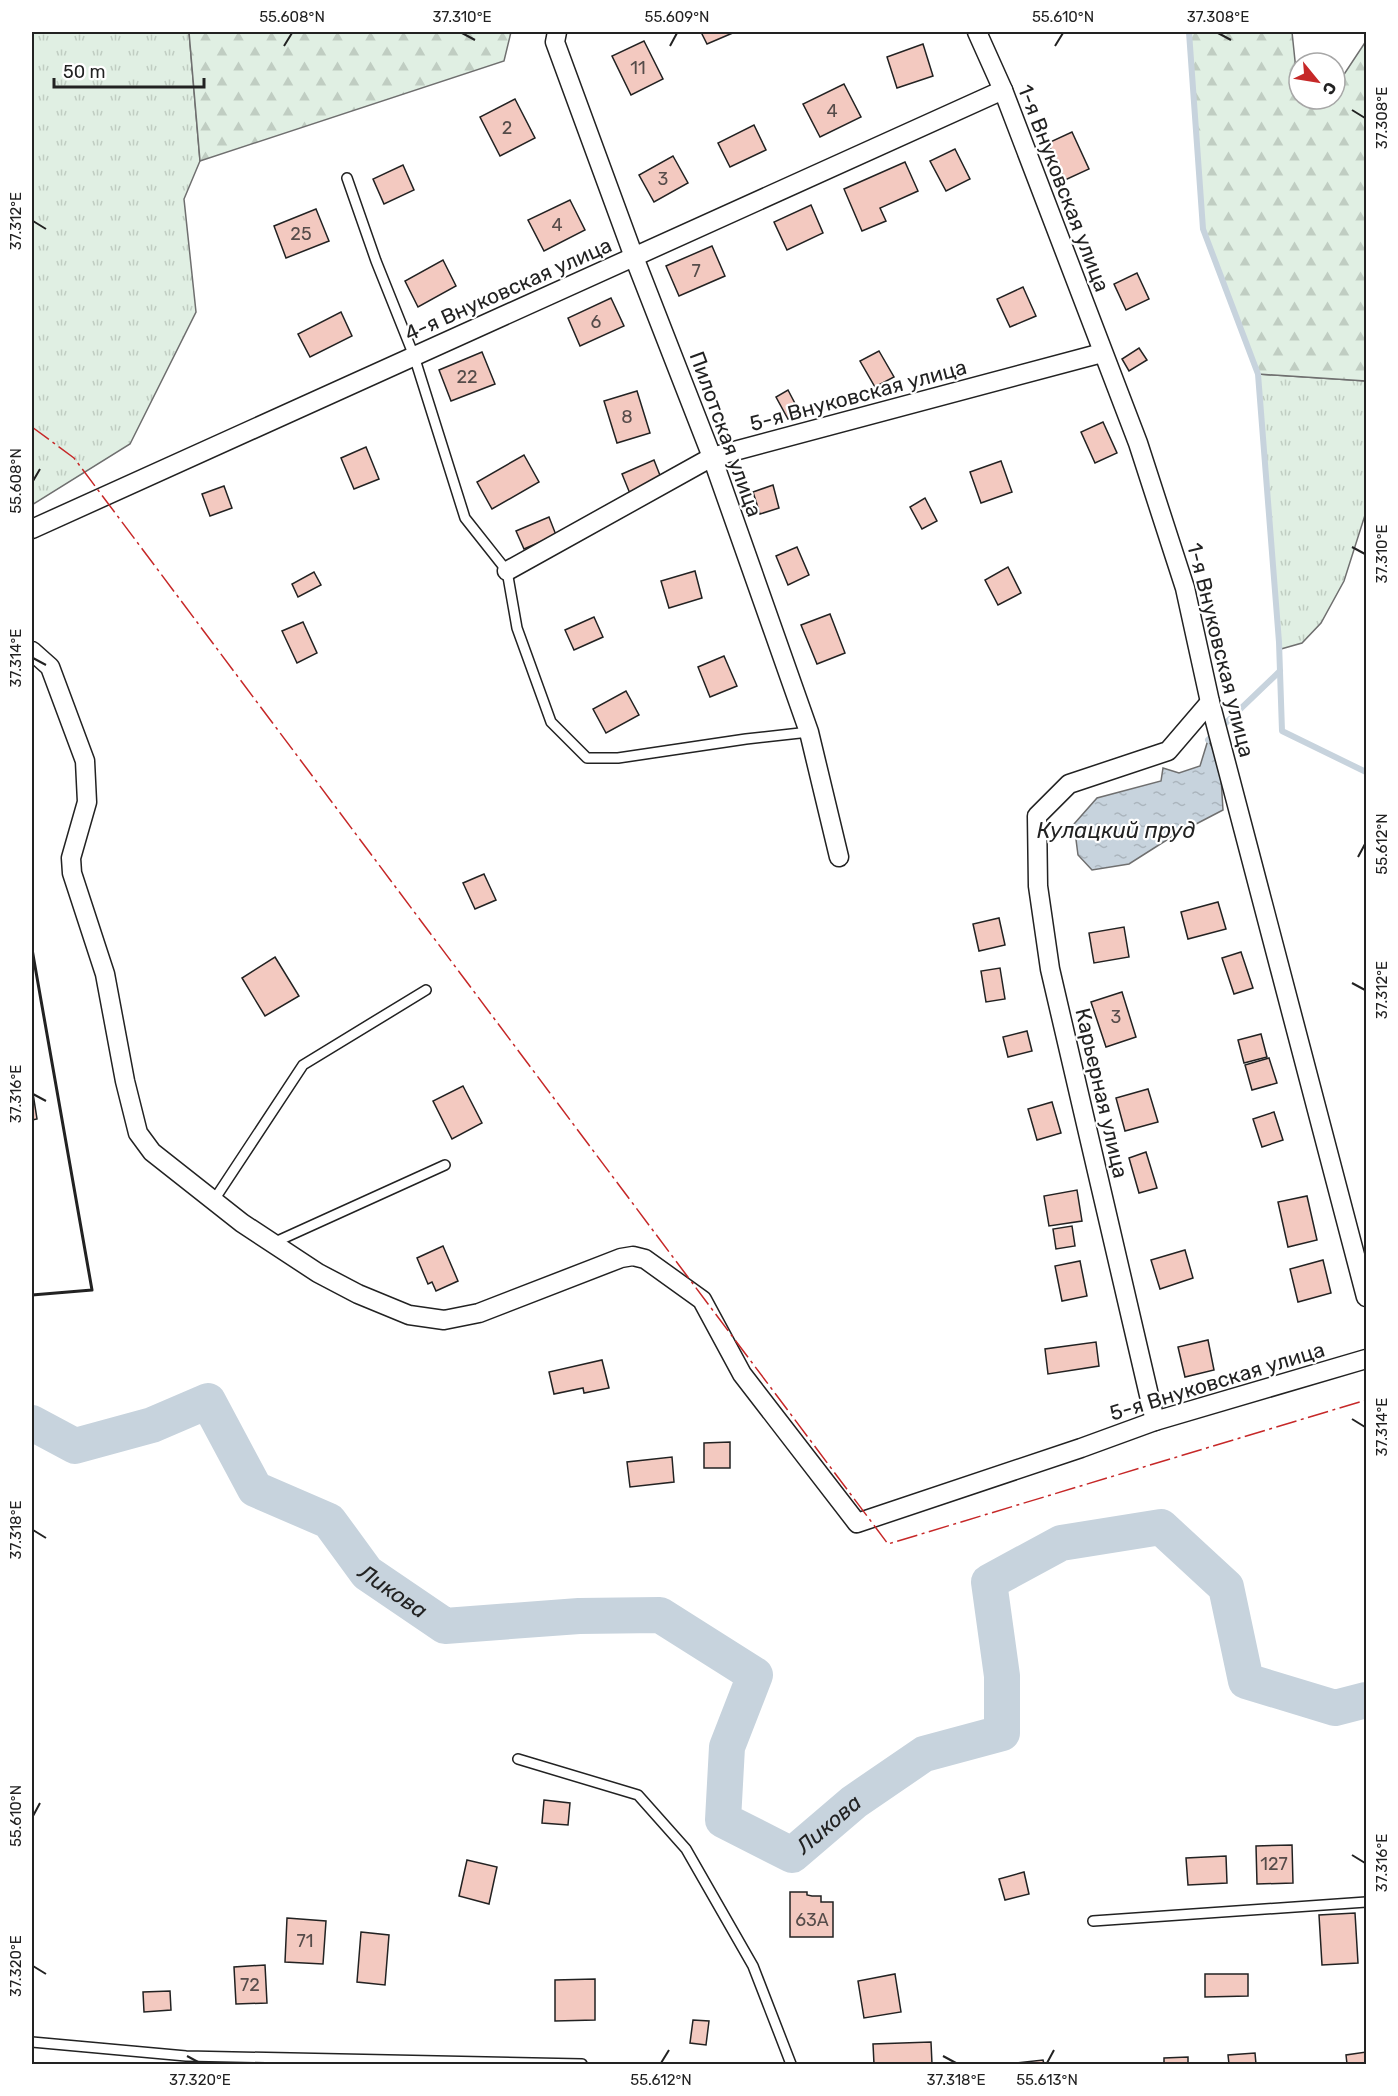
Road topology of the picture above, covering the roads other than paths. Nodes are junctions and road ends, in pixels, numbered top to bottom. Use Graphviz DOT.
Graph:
graph roads {
  1 [pos="557,32"];
  2 [pos="977,32"];
  3 [pos="1003,90"];
  4 [pos="347,178"];
  5 [pos="634,257"];
  6 [pos="1102,353"];
  7 [pos="414,356"];
  8 [pos="712,457"];
  9 [pos="32,530"];
  10 [pos="507,571"];
  11 [pos="32,651"];
  12 [pos="1210,702"];
  13 [pos="809,732"];
  14 [pos="840,857"];
  15 [pos="426,990"];
  16 [pos="445,1165"];
  17 [pos="214,1200"];
  18 [pos="273,1244"];
  19 [pos="1366,1297"];
  20 [pos="1366,1359"];
  21 [pos="1155,1421"];
  22 [pos="518,1759"];
  23 [pos="1366,1902"];
  24 [pos="1094,1921"];
  25 [pos="32,2042"];
  26 [pos="186,2060"];
  27 [pos="378,2062"];
  28 [pos="583,2064"];
  29 [pos="791,2064"];
  1 -- 5 [label="street, Пилотская улица"];
  2 -- 3 [label="street, 1-я Внуковская улица"];
  3 -- 5 [label="street, 4-я Внуковская улица"];
  3 -- 6 [label="street, 1-я Внуковская улица"];
  4 -- 7 [label="lane"];
  5 -- 7 [label="street, 4-я Внуковская улица"];
  5 -- 8 [label="street, Пилотская улица"];
  6 -- 8 [label="street, 5-я Внуковская улица"];
  6 -- 12 [label="street, 1-я Внуковская улица"];
  7 -- 9 [label="street, 4-я Внуковская улица"];
  7 -- 10 [label="lane"];
  8 -- 10 [label="street, 5-я Внуковская улица"];
  8 -- 13 [label="street, Пилотская улица"];
  10 -- 13 [label="lane"];
  11 -- 17 [label="street"];
  12 -- 19 [label="street, 1-я Внуковская улица"];
  12 -- 21 [label="street, Карьерная улица"];
  13 -- 14 [label="street, Пилотская улица"];
  15 -- 17 [label="lane"];
  16 -- 18 [label="lane"];
  17 -- 18 [label="street"];
  18 -- 21 [label="street, 5-я Внуковская улица"];
  20 -- 21 [label="street, 5-я Внуковская улица"];
  22 -- 29 [label="lane"];
  23 -- 24 [label="lane"];
  25 -- 26 [label="lane"];
  26 -- 27 [label="lane"];
  27 -- 28 [label="lane"];
}
